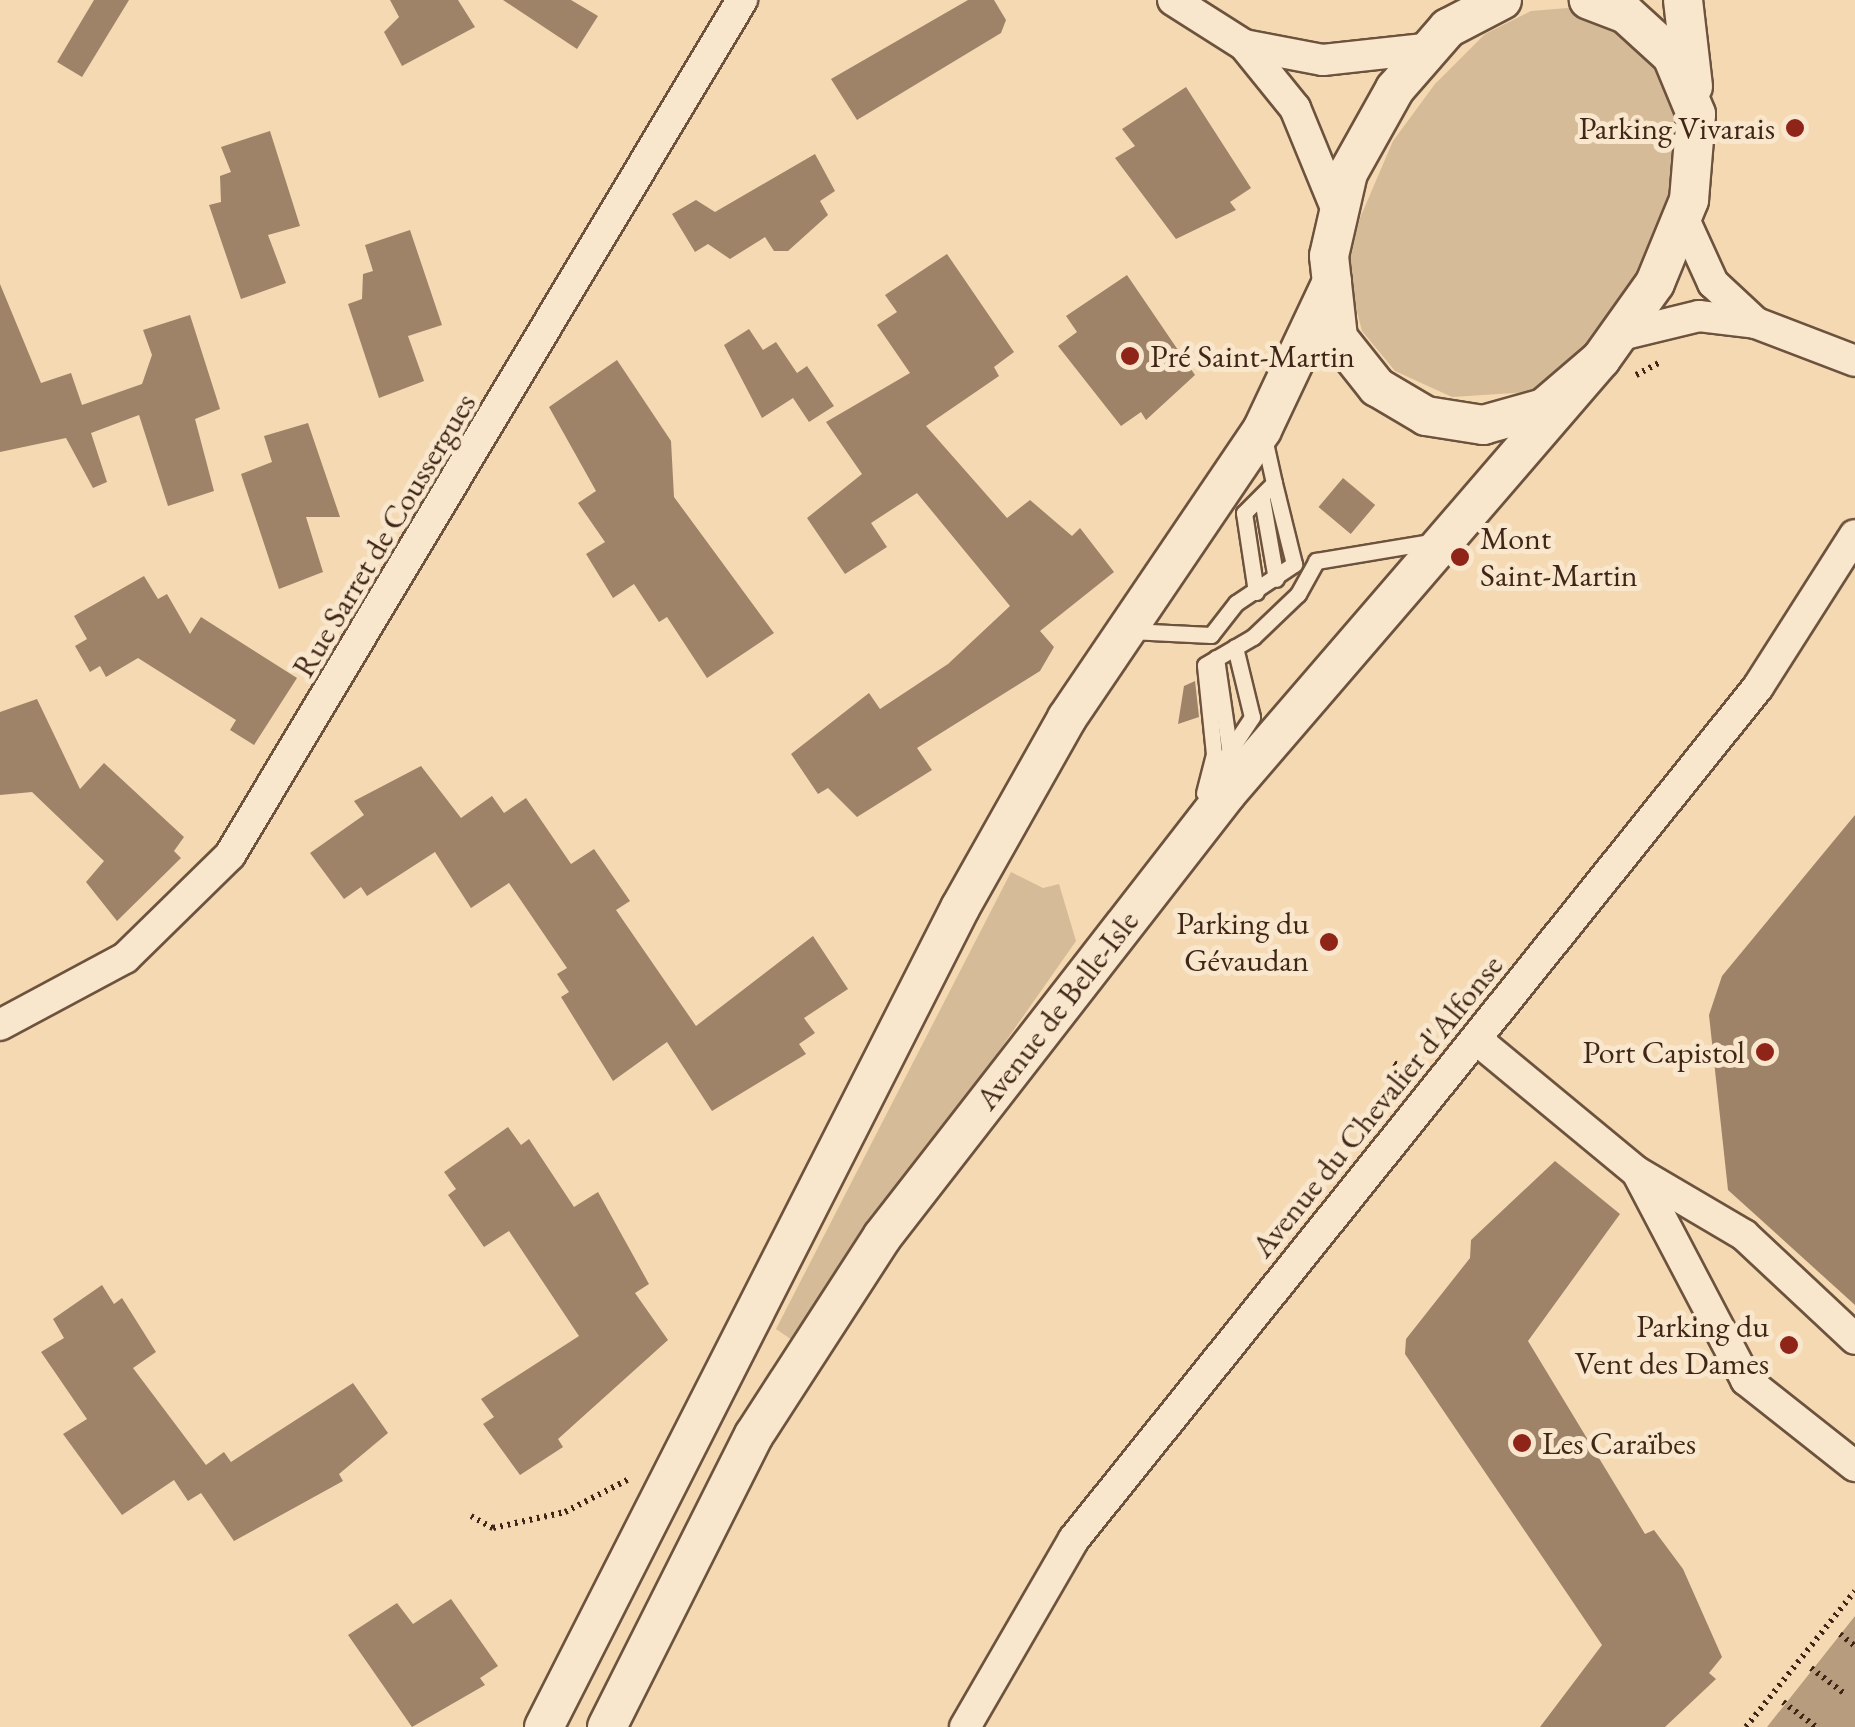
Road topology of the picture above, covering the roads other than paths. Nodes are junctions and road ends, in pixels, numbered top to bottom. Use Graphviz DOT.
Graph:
graph roads {
  1 [pos="742,0"];
  2 [pos="1173,0"];
  3 [pos="1589,0"];
  4 [pos="1683,0"];
  5 [pos="1488,5"];
  6 [pos="1244,46"];
  7 [pos="1431,48"];
  8 [pos="1696,114"];
  9 [pos="1338,213"];
  10 [pos="1682,214"];
  11 [pos="1332,282"];
  12 [pos="1756,323"];
  13 [pos="1613,359"];
  14 [pos="1855,361"];
  15 [pos="1262,430"];
  16 [pos="1274,482"];
  17 [pos="1262,498"];
  18 [pos="1855,535"];
  19 [pos="1445,540"];
  20 [pos="1276,579"];
  21 [pos="1256,592"];
  22 [pos="1125,631"];
  23 [pos="1235,648"];
  24 [pos="1216,658"];
  25 [pos="1229,747"];
  26 [pos="1204,794"];
  27 [pos="1115,934"];
  28 [pos="0,1025"];
  29 [pos="1476,1039"];
  30 [pos="1637,1172"];
  31 [pos="1855,1339"];
  32 [pos="1855,1466"];
  33 [pos="544,1727"];
  34 [pos="607,1727"];
  35 [pos="964,1727"];
  1 -- 28 [label="street, Rue Sarret de Coussergues"];
  2 -- 6 [label="street"];
  3 -- 8 [label="street"];
  4 -- 8 [label="street"];
  5 -- 7 [label="street"];
  6 -- 7 [label="street"];
  6 -- 9 [label="street"];
  7 -- 9 [label="street"];
  8 -- 10 [label="street"];
  9 -- 11 [label="street"];
  10 -- 12 [label="street"];
  10 -- 13 [label="street"];
  11 -- 13 [label="street"];
  11 -- 15 [label="street"];
  12 -- 13 [label="street"];
  12 -- 14 [label="street"];
  13 -- 19 [label="street, Avenue de Belle-Isle"];
  15 -- 16 [label="lane"];
  15 -- 22 [label="street"];
  16 -- 17 [label="lane"];
  16 -- 20 [label="lane"];
  17 -- 20 [label="lane"];
  17 -- 21 [label="lane"];
  18 -- 29 [label="street, Avenue du Chevalier d'Alfonse"];
  19 -- 23 [label="lane"];
  19 -- 27 [label="street, Avenue de Belle-Isle"];
  20 -- 21 [label="lane"];
  21 -- 22 [label="lane"];
  22 -- 33 [label="street"];
  23 -- 24 [label="lane"];
  23 -- 25 [label="lane"];
  24 -- 25 [label="lane"];
  24 -- 26 [label="lane"];
  25 -- 26 [label="lane"];
  26 -- 27 [label="lane"];
  27 -- 34 [label="street, Avenue de Belle-Isle"];
  29 -- 30 [label="street"];
  29 -- 35 [label="street, Avenue du Chevalier d'Alfonse"];
  30 -- 31 [label="street"];
  30 -- 32 [label="street"];
}
